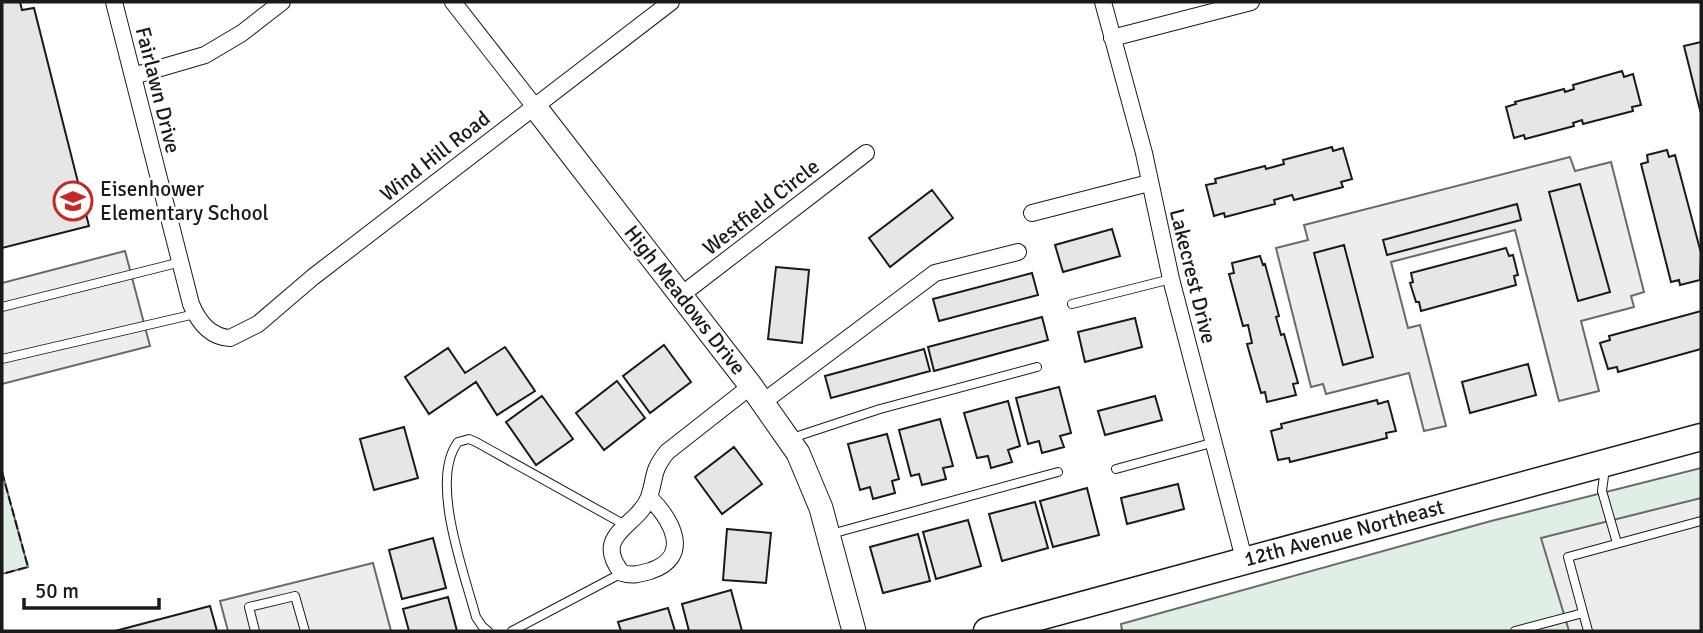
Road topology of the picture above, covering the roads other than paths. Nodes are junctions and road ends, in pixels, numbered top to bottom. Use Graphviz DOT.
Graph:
graph roads {
  1 [pos="114,2"];
  2 [pos="282,2"];
  3 [pos="453,2"];
  4 [pos="671,2"];
  5 [pos="1103,2"];
  6 [pos="1251,2"];
  7 [pos="1112,38"];
  8 [pos="133,76"];
  9 [pos="535,107"];
  10 [pos="866,153"];
  11 [pos="1149,183"];
  12 [pos="1032,212"];
  13 [pos="1018,252"];
  14 [pos="181,262"];
  15 [pos="1171,279"];
  16 [pos="681,295"];
  17 [pos="1072,304"];
  18 [pos="2,307"];
  19 [pos="195,314"];
  20 [pos="2,359"];
  21 [pos="1037,367"];
  22 [pos="757,394"];
  23 [pos="1701,436"];
  24 [pos="789,439"];
  25 [pos="1215,442"];
  26 [pos="1606,462"];
  27 [pos="1116,469"];
  28 [pos="1058,472"];
  29 [pos="649,497"];
  30 [pos="1701,521"];
  31 [pos="625,525"];
  32 [pos="828,534"];
  33 [pos="1617,543"];
  34 [pos="1244,559"];
  35 [pos="622,573"];
  36 [pos="1583,613"];
  37 [pos="256,631"];
  38 [pos="305,631"];
  39 [pos="488,631"];
  40 [pos="512,631"];
  41 [pos="854,631"];
  42 [pos="987,631"];
  43 [pos="1515,631"];
  44 [pos="1588,631"];
  1 -- 8 [label="street, Fairlawn Drive"];
  2 -- 8 [label="street"];
  3 -- 9 [label="street, High Meadows Drive"];
  4 -- 9 [label="street, Wind Hill Road"];
  5 -- 7 [label="street, Lakecrest Drive"];
  6 -- 7 [label="street"];
  7 -- 11 [label="street, Lakecrest Drive"];
  8 -- 14 [label="street, Fairlawn Drive"];
  9 -- 16 [label="street, High Meadows Drive"];
  9 -- 19 [label="street, Wind Hill Road"];
  10 -- 16 [label="street, Westfield Circle"];
  11 -- 12 [label="street"];
  11 -- 15 [label="street, Lakecrest Drive"];
  13 -- 22 [label="street"];
  14 -- 18 [label="lane"];
  14 -- 19 [label="street, Fairlawn Drive"];
  15 -- 17 [label="lane"];
  15 -- 25 [label="street, Lakecrest Drive"];
  16 -- 22 [label="street, High Meadows Drive"];
  19 -- 20 [label="lane"];
  21 -- 24 [label="lane"];
  22 -- 24 [label="street, High Meadows Drive"];
  22 -- 29 [label="street"];
  23 -- 26 [label="main road, 12th Avenue Northeast"];
  24 -- 32 [label="street, High Meadows Drive"];
  25 -- 27 [label="lane"];
  25 -- 34 [label="street, Lakecrest Drive"];
  26 -- 33 [label="lane"];
  26 -- 34 [label="main road, 12th Avenue Northeast"];
  28 -- 32 [label="lane"];
  29 -- 31 [label="street"];
  29 -- 35 [label="street"];
  30 -- 33 [label="lane"];
  31 -- 35 [label="street"];
  31 -- 39 [label="lane"];
  32 -- 41 [label="street, High Meadows Drive"];
  33 -- 36 [label="lane"];
  34 -- 42 [label="main road, 12th Avenue Northeast"];
  35 -- 40 [label="lane"];
  36 -- 43 [label="lane"];
  36 -- 44 [label="lane"];
  37 -- 38 [label="lane"];
}
